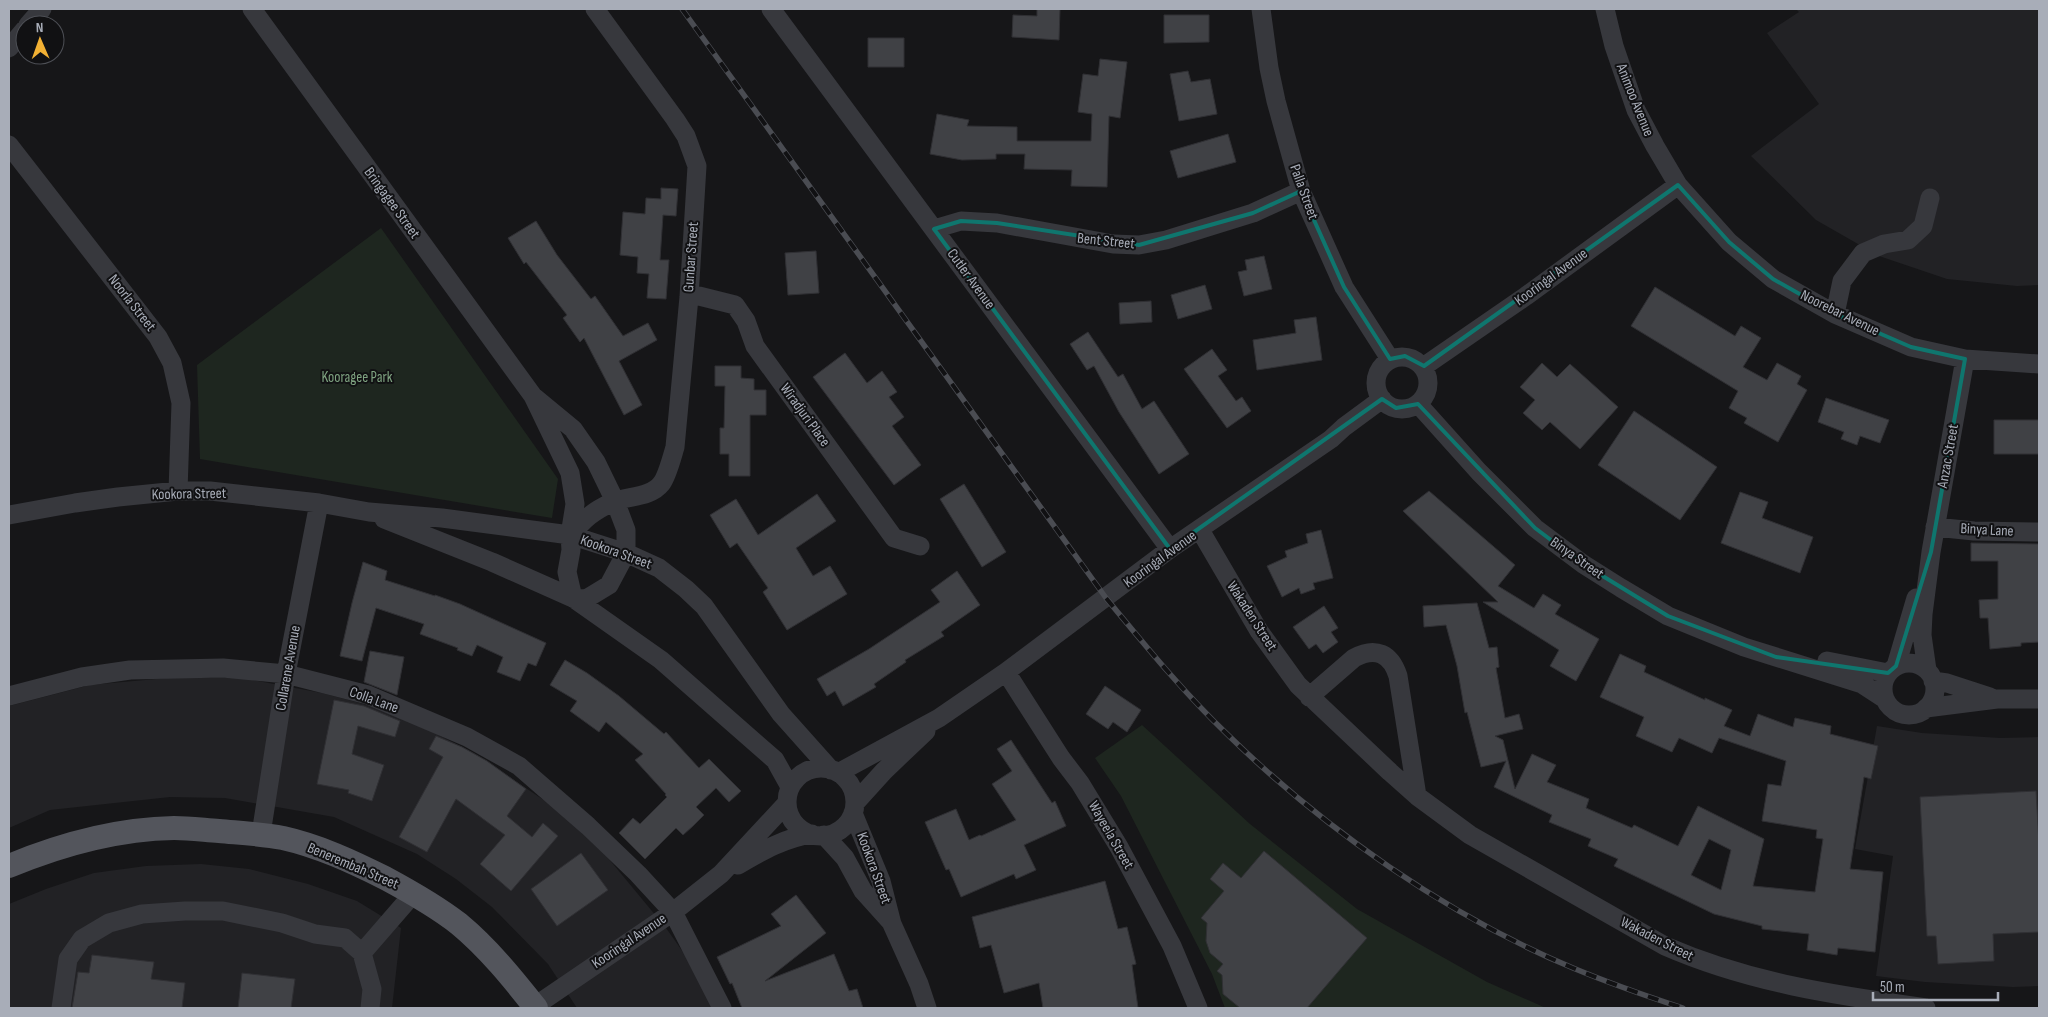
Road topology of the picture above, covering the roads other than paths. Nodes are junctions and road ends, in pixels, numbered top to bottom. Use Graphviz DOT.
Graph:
graph roads {
  1 [pos="252,9"];
  2 [pos="595,9"];
  3 [pos="771,9"];
  4 [pos="1261,9"];
  5 [pos="1605,9"];
  6 [pos="9,145"];
  7 [pos="1678,185"];
  8 [pos="1301,191"];
  9 [pos="1930,198"];
  10 [pos="934,229"];
  11 [pos="689,297"];
  12 [pos="1835,314"];
  13 [pos="1390,359"];
  14 [pos="1965,359"];
  15 [pos="2039,364"];
  16 [pos="1423,367"];
  17 [pos="533,396"];
  18 [pos="1382,399"];
  19 [pos="1418,404"];
  20 [pos="178,491"];
  21 [pos="615,501"];
  22 [pos="319,503"];
  23 [pos="369,512"];
  24 [pos="9,515"];
  25 [pos="1936,527"];
  26 [pos="1200,530"];
  27 [pos="2039,532"];
  28 [pos="570,536"];
  29 [pos="920,546"];
  30 [pos="1170,549"];
  31 [pos="1931,552"];
  32 [pos="626,553"];
  33 [pos="574,598"];
  34 [pos="1776,657"];
  35 [pos="1892,670"];
  36 [pos="1006,672"];
  37 [pos="286,674"];
  38 [pos="1930,676"];
  39 [pos="9,696"];
  40 [pos="1309,697"];
  41 [pos="1885,699"];
  42 [pos="2039,699"];
  43 [pos="1997,700"];
  44 [pos="1926,708"];
  45 [pos="939,718"];
  46 [pos="835,771"];
  47 [pos="789,795"];
  48 [pos="1417,796"];
  49 [pos="854,808"];
  50 [pos="261,834"];
  51 [pos="818,835"];
  52 [pos="9,866"];
  53 [pos="721,874"];
  54 [pos="414,893"];
  55 [pos="673,912"];
  56 [pos="892,924"];
  57 [pos="362,952"];
  58 [pos="61,1008"];
  59 [pos="370,1008"];
  60 [pos="534,1008"];
  61 [pos="722,1008"];
  62 [pos="927,1008"];
  63 [pos="1198,1008"];
  64 [pos="1926,1008"];
  1 -- 17 [label="street, Bringagee Street"];
  2 -- 11 [label="street, Gunbar Street"];
  3 -- 10 [label="street, Cutler Avenue"];
  4 -- 8 [label="street, Palla Street"];
  5 -- 7 [label="street, Animoo Avenue"];
  6 -- 20 [label="street, Noorla Street"];
  7 -- 12 [label="street, Noorebar Avenue"];
  7 -- 16 [label="street, Kooringal Avenue"];
  8 -- 10 [label="street, Bent Street"];
  8 -- 13 [label="street, Palla Street"];
  9 -- 12 [label="street"];
  10 -- 30 [label="street, Cutler Avenue"];
  11 -- 21 [label="street, Gunbar Street"];
  11 -- 29 [label="street, Wiradjuri Place"];
  12 -- 14 [label="street, Noorebar Avenue"];
  13 -- 16 [label="street"];
  13 -- 18 [label="street"];
  14 -- 15 [label="street, Noorebar Avenue"];
  14 -- 25 [label="street, Anzac Street"];
  16 -- 19 [label="street"];
  17 -- 21 [label="street, Bringagee Street"];
  17 -- 28 [label="street, Bringagee Street"];
  18 -- 19 [label="street"];
  18 -- 26 [label="street, Kooringal Avenue"];
  19 -- 34 [label="street, Binya Street"];
  20 -- 22 [label="street, Kookora Street"];
  20 -- 24 [label="street, Kookora Street"];
  21 -- 28 [label="street"];
  21 -- 32 [label="street, Bringagee Street"];
  22 -- 23 [label="street, Kookora Street"];
  22 -- 37 [label="street, Collarene Avenue"];
  23 -- 28 [label="street, Kookora Street"];
  23 -- 33 [label="street, Kookora Street"];
  25 -- 27 [label="street, Binya Lane"];
  25 -- 31 [label="street, Anzac Street"];
  26 -- 30 [label="street, Kooringal Avenue"];
  26 -- 40 [label="street, Wakaden Street"];
  28 -- 32 [label="street, Kookora Street"];
  28 -- 33 [label="street, Bringagee Street"];
  30 -- 36 [label="street, Kooringal Avenue"];
  31 -- 35 [label="street, Anzac Street"];
  31 -- 38 [label="street, Anzac Street"];
  32 -- 33 [label="street, Bringagee Street"];
  32 -- 46 [label="street, Kookora Street"];
  33 -- 47 [label="street, Kookora Street"];
  34 -- 35 [label="street, Binya Street"];
  34 -- 41 [label="street, Binya Street"];
  35 -- 38 [label="street"];
  35 -- 41 [label="street"];
  36 -- 45 [label="street, Kooringal Avenue"];
  36 -- 63 [label="street, Wayeela Street"];
  37 -- 39 [label="street, Colla Lane"];
  37 -- 50 [label="street, Collarene Avenue"];
  37 -- 55 [label="street, Colla Lane"];
  38 -- 43 [label="street"];
  38 -- 44 [label="street"];
  40 -- 48 [label="street, Wakaden Street"];
  40 -- 48 [label="street"];
  41 -- 44 [label="street"];
  42 -- 43 [label="street"];
  43 -- 44 [label="street"];
  45 -- 46 [label="street, Kooringal Avenue"];
  45 -- 49 [label="street, Kooringal Avenue"];
  46 -- 47 [label="street"];
  46 -- 49 [label="street"];
  47 -- 51 [label="street"];
  47 -- 53 [label="street, Kooringal Avenue"];
  48 -- 64 [label="street, Wakaden Street"];
  49 -- 51 [label="street"];
  49 -- 56 [label="street, Kookora Street"];
  50 -- 52 [label="main road, Benerembah Street"];
  50 -- 54 [label="main road, Benerembah Street"];
  51 -- 53 [label="street, Kooringal Avenue"];
  51 -- 56 [label="street, Kookora Street"];
  53 -- 55 [label="street, Kooringal Avenue"];
  54 -- 57 [label="street"];
  54 -- 60 [label="main road, Benerembah Street"];
  55 -- 60 [label="street, Kooringal Avenue"];
  55 -- 61 [label="street, Colla Lane"];
  56 -- 62 [label="street, Kookora Street"];
  57 -- 58 [label="street"];
  57 -- 59 [label="street"];
}
